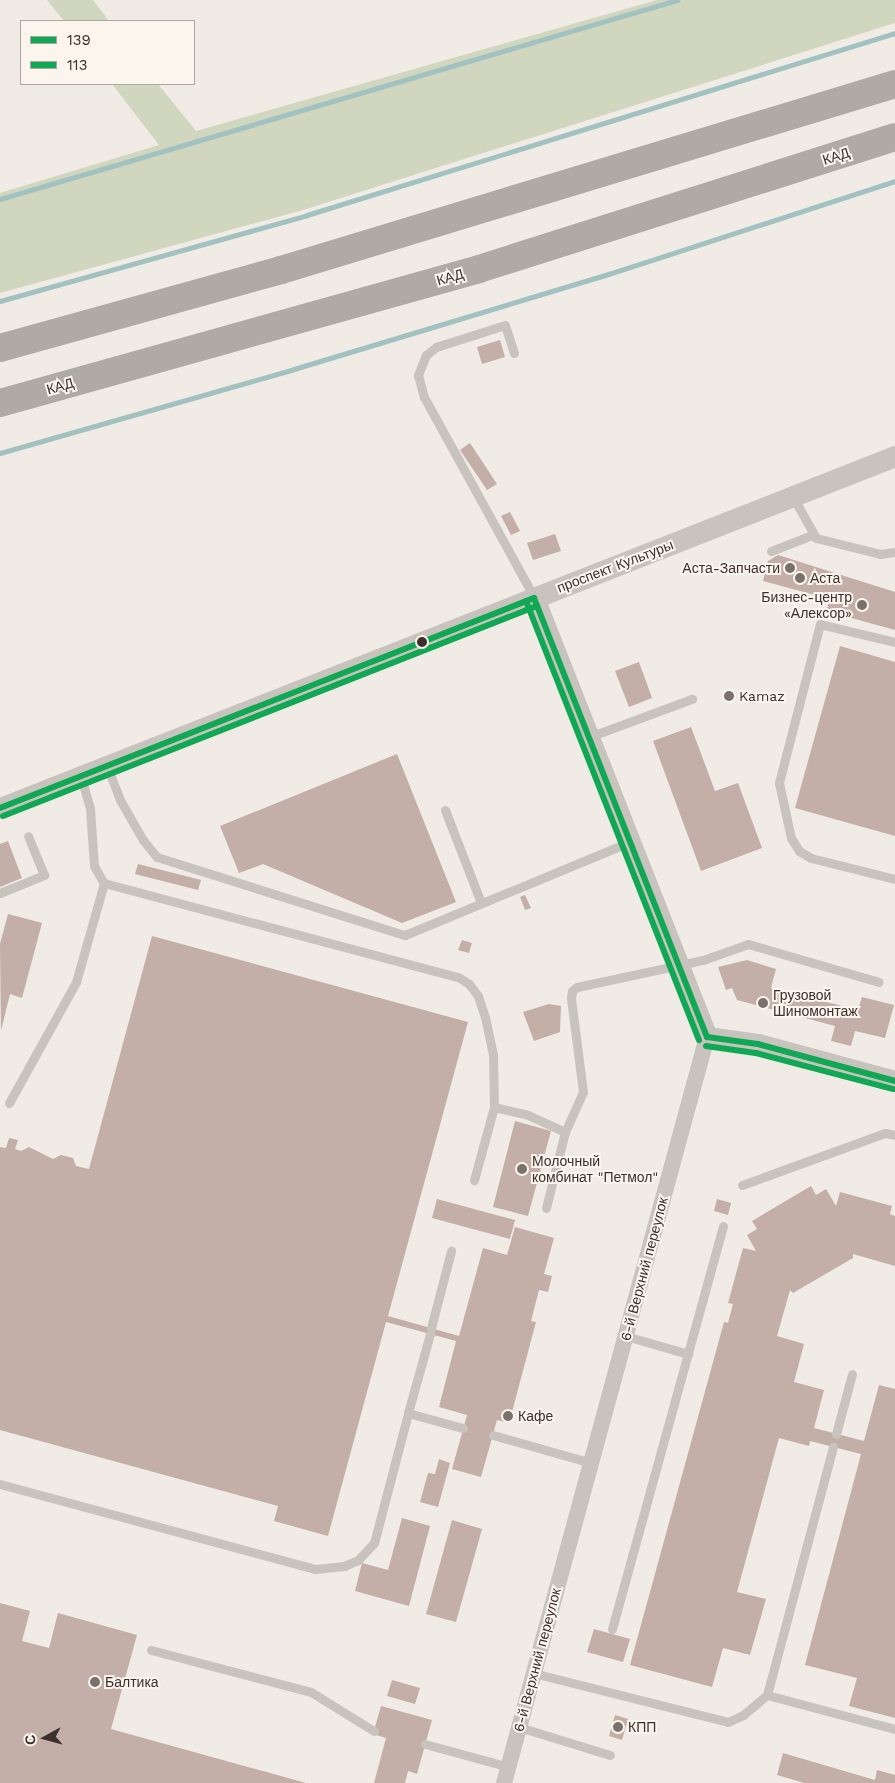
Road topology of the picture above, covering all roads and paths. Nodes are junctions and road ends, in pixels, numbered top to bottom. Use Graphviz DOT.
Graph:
graph roads {
  1 [pos="895,84"];
  2 [pos="895,137"];
  3 [pos="0,348"];
  4 [pos="514,353"];
  5 [pos="0,403"];
  6 [pos="895,456"];
  7 [pos="793,497"];
  8 [pos="812,535"];
  9 [pos="771,551"];
  10 [pos="895,552"];
  11 [pos="534,598"];
  12 [pos="895,642"];
  13 [pos="692,698"];
  14 [pos="589,737"];
  15 [pos="107,766"];
  16 [pos="81,777"];
  17 [pos="0,808"];
  18 [pos="445,810"];
  19 [pos="28,836"];
  20 [pos="630,842"];
  21 [pos="895,879"];
  22 [pos="104,883"];
  23 [pos="0,893"];
  24 [pos="481,903"];
  25 [pos="679,965"];
  26 [pos="879,982"];
  27 [pos="707,1037"];
  28 [pos="895,1081"];
  29 [pos="9,1103"];
  30 [pos="494,1107"];
  31 [pos="565,1132"];
  32 [pos="895,1135"];
  33 [pos="474,1180"];
  34 [pos="742,1185"];
  35 [pos="546,1208"];
  36 [pos="723,1226"];
  37 [pos="451,1251"];
  38 [pos="626,1336"];
  39 [pos="688,1354"];
  40 [pos="852,1374"];
  41 [pos="408,1413"];
  42 [pos="463,1428"];
  43 [pos="836,1434"];
  44 [pos="493,1435"];
  45 [pos="833,1447"];
  46 [pos="591,1463"];
  47 [pos="0,1484"];
  48 [pos="612,1629"];
  49 [pos="151,1650"];
  50 [pos="533,1673"];
  51 [pos="767,1695"];
  52 [pos="519,1727"];
  53 [pos="895,1729"];
  54 [pos="374,1731"];
  55 [pos="425,1744"];
  56 [pos="610,1755"];
  57 [pos="509,1766"];
  58 [pos="504,1783"];
  1 -- 3 [label="highway"];
  2 -- 5 [label="highway, КАД"];
  4 -- 11 [label="lane"];
  6 -- 7 [label="street, проспект Культуры"];
  7 -- 8 [label="lane"];
  7 -- 11 [label="street, проспект Культуры"];
  8 -- 9 [label="lane"];
  8 -- 10 [label="lane"];
  11 -- 14 [label="street"];
  11 -- 15 [label="street, проспект Культуры"];
  12 -- 21 [label="lane"];
  13 -- 14 [label="lane"];
  14 -- 20 [label="street"];
  15 -- 16 [label="street, проспект Культуры"];
  15 -- 24 [label="lane"];
  16 -- 17 [label="street, проспект Культуры"];
  16 -- 22 [label="lane"];
  18 -- 24 [label="lane"];
  19 -- 23 [label="lane"];
  20 -- 24 [label="lane"];
  20 -- 25 [label="street"];
  22 -- 29 [label="lane"];
  22 -- 30 [label="lane"];
  25 -- 26 [label="lane"];
  25 -- 27 [label="street"];
  25 -- 31 [label="lane"];
  27 -- 28 [label="street"];
  27 -- 38 [label="street, 6-й Верхний переулок"];
  30 -- 31 [label="lane"];
  30 -- 33 [label="lane"];
  31 -- 35 [label="lane"];
  32 -- 34 [label="lane"];
  36 -- 39 [label="lane"];
  37 -- 41 [label="lane"];
  38 -- 39 [label="lane"];
  38 -- 46 [label="street, 6-й Верхний переулок"];
  39 -- 48 [label="lane"];
  40 -- 43 [label="lane"];
  41 -- 42 [label="lane"];
  41 -- 47 [label="lane"];
  44 -- 46 [label="lane"];
  45 -- 51 [label="lane"];
  46 -- 50 [label="street, 6-й Верхний переулок"];
  49 -- 54 [label="lane"];
  50 -- 51 [label="lane"];
  50 -- 52 [label="street, 6-й Верхний переулок"];
  51 -- 53 [label="lane"];
  52 -- 56 [label="lane"];
  52 -- 57 [label="street, 6-й Верхний переулок"];
  55 -- 57 [label="lane"];
  57 -- 58 [label="street, 6-й Верхний переулок"];
}
